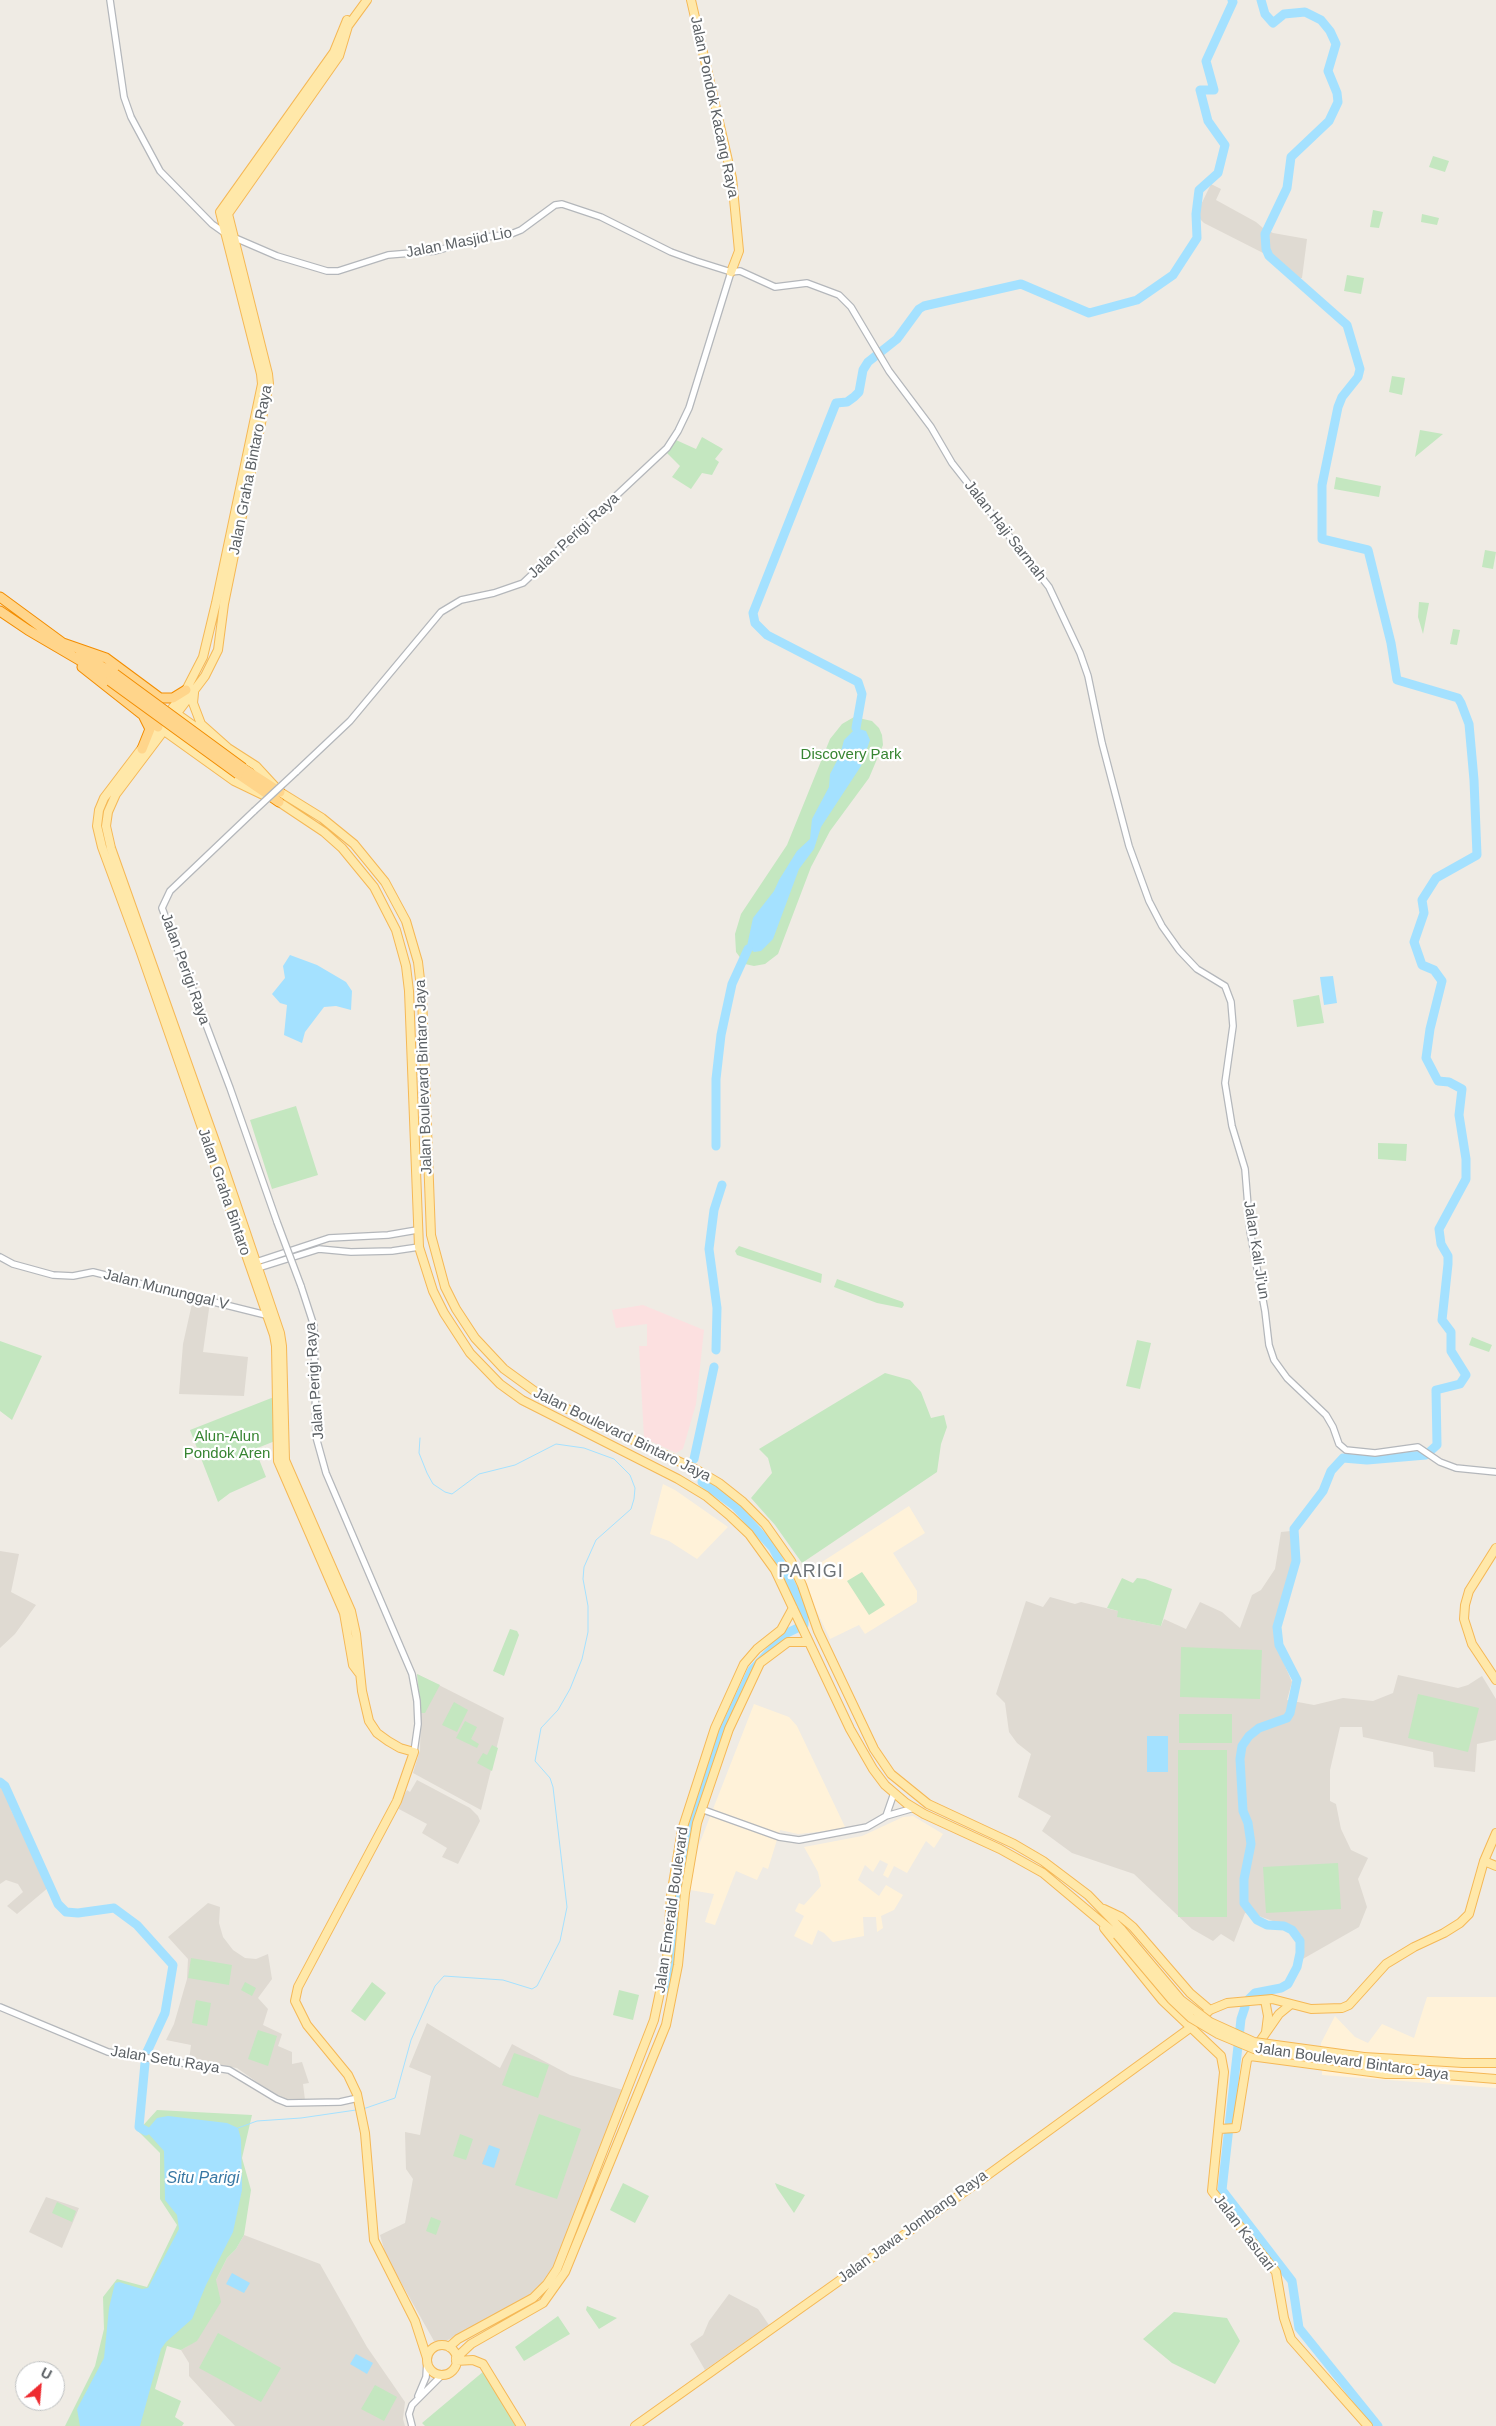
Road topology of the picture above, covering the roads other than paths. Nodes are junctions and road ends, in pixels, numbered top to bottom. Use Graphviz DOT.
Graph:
graph roads {
  1 [pos="110,0"];
  2 [pos="361,0"];
  3 [pos="367,0"];
  4 [pos="691,0"];
  5 [pos="260,162"];
  6 [pos="230,236"];
  7 [pos="731,272"];
  8 [pos="260,410"];
  9 [pos="0,597"];
  10 [pos="0,611"];
  11 [pos="58,644"];
  12 [pos="197,687"];
  13 [pos="186,690"];
  14 [pos="174,712"];
  15 [pos="143,715"];
  16 [pos="161,729"];
  17 [pos="228,748"];
  18 [pos="142,749"];
  19 [pos="240,771"];
  20 [pos="280,792"];
  21 [pos="279,802"];
  22 [pos="105,806"];
  23 [pos="1149,902"];
  24 [pos="417,1230"];
  25 [pos="420,1247"];
  26 [pos="0,1257"];
  27 [pos="253,1266"];
  28 [pos="271,1316"];
  29 [pos="515,1378"];
  30 [pos="506,1388"];
  31 [pos="1496,1472"];
  32 [pos="705,1475"];
  33 [pos="697,1491"];
  34 [pos="1496,1548"];
  35 [pos="794,1608"];
  36 [pos="782,1630"];
  37 [pos="805,1638"];
  38 [pos="788,1641"];
  39 [pos="1496,1680"];
  40 [pos="855,1710"];
  41 [pos="842,1714"];
  42 [pos="861,1723"];
  43 [pos="722,1728"];
  44 [pos="850,1729"];
  45 [pos="400,1748"];
  46 [pos="414,1752"];
  47 [pos="412,1762"];
  48 [pos="894,1793"];
  49 [pos="914,1808"];
  50 [pos="702,1809"];
  51 [pos="886,1816"];
  52 [pos="1496,1833"];
  53 [pos="1484,1861"];
  54 [pos="1496,1866"];
  55 [pos="1100,1907"];
  56 [pos="1097,1918"];
  57 [pos="1119,1932"];
  58 [pos="1265,2000"];
  59 [pos="1290,2005"];
  60 [pos="0,2007"];
  61 [pos="1210,2010"];
  62 [pos="1190,2028"];
  63 [pos="1266,2034"];
  64 [pos="1250,2056"];
  65 [pos="1364,2061"];
  66 [pos="1459,2063"];
  67 [pos="1496,2063"];
  68 [pos="1424,2074"];
  69 [pos="1459,2077"];
  70 [pos="1496,2079"];
  71 [pos="359,2101"];
  72 [pos="1220,2129"];
  73 [pos="421,2337"];
  74 [pos="458,2339"];
  75 [pos="439,2345"];
  76 [pos="449,2347"];
  77 [pos="466,2348"];
  78 [pos="427,2360"];
  79 [pos="456,2360"];
  80 [pos="473,2360"];
  81 [pos="444,2374"];
  82 [pos="416,2400"];
  83 [pos="412,2426"];
  84 [pos="521,2426"];
  85 [pos="635,2426"];
  86 [pos="1368,2426"];
  1 -- 6 [label="street"];
  2 -- 5 [label="main road, Jalan Graha Bintaro Raya"];
  3 -- 5 [label="main road, Jalan Graha Bintaro Raya"];
  4 -- 7 [label="main road, Jalan Pondok Kacang Raya"];
  5 -- 6 [label="main road, Jalan Graha Bintaro Raya"];
  6 -- 7 [label="street, Jalan Masjid Lio"];
  6 -- 8 [label="main road, Jalan Graha Bintaro Raya"];
  7 -- 23 [label="street, Jalan Haji Sarmah"];
  7 -- 46 [label="street, Jalan Perigi Raya, bridge"];
  8 -- 12 [label="main road, Jalan Graha Bintaro Raya"];
  8 -- 13 [label="main road, Jalan Graha Bintaro Raya"];
  9 -- 11 [label="highway"];
  10 -- 11 [label="highway"];
  11 -- 13 [label="highway"];
  11 -- 15 [label="highway"];
  11 -- 19 [label="highway, bridge"];
  12 -- 14 [label="main road, Jalan Graha Bintaro Raya"];
  12 -- 17 [label="main road"];
  13 -- 14 [label="main road, Jalan Graha Bintaro Raya"];
  14 -- 16 [label="main road, Jalan Graha Bintaro Raya"];
  14 -- 17 [label="main road"];
  15 -- 16 [label="highway"];
  15 -- 18 [label="highway"];
  16 -- 18 [label="main road, Jalan Graha Bintaro"];
  16 -- 21 [label="main road, Jalan Boulevard Bintaro Jaya"];
  16 -- 22 [label="main road, Jalan Graha Bintaro"];
  17 -- 20 [label="main road, Jalan Boulevard Bintaro Jaya"];
  18 -- 22 [label="main road, Jalan Graha Bintaro"];
  19 -- 20 [label="highway"];
  19 -- 21 [label="highway"];
  20 -- 29 [label="main road, Jalan Boulevard Bintaro Jaya"];
  21 -- 24 [label="main road, Jalan Boulevard Bintaro Jaya"];
  22 -- 27 [label="main road, Jalan Graha Bintaro"];
  23 -- 31 [label="street, Jalan Kali Ji'un"];
  24 -- 25 [label="main road, Jalan Boulevard Bintaro Jaya"];
  24 -- 27 [label="street"];
  25 -- 27 [label="street"];
  25 -- 30 [label="main road, Jalan Boulevard Bintaro Jaya"];
  26 -- 28 [label="street, Jalan Mununggal V"];
  27 -- 28 [label="main road, Jalan Graha Bintaro"];
  28 -- 45 [label="main road, Jalan Graha Bintaro"];
  29 -- 30 [label="main road"];
  29 -- 32 [label="main road, Jalan Boulevard Bintaro Jaya"];
  30 -- 33 [label="main road, Jalan Boulevard Bintaro Jaya"];
  32 -- 33 [label="main road"];
  32 -- 40 [label="main road, Jalan Boulevard Bintaro Jaya"];
  33 -- 35 [label="main road, Jalan Boulevard Bintaro Jaya"];
  34 -- 39 [label="main road"];
  35 -- 36 [label="main road, Jalan Emerald Boulevard"];
  35 -- 37 [label="main road, Jalan Boulevard Bintaro Jaya"];
  36 -- 38 [label="main road"];
  36 -- 43 [label="main road, Jalan Emerald Boulevard"];
  37 -- 38 [label="main road"];
  37 -- 41 [label="main road, Jalan Boulevard Bintaro Jaya"];
  38 -- 43 [label="main road, Jalan Emerald Boulevard"];
  40 -- 41 [label="main road"];
  40 -- 42 [label="main road, Jalan Boulevard Bintaro Jaya"];
  41 -- 44 [label="main road, Jalan Boulevard Bintaro Jaya"];
  42 -- 44 [label="main road"];
  42 -- 55 [label="main road, Jalan Boulevard Bintaro Jaya"];
  43 -- 50 [label="main road, Jalan Emerald Boulevard"];
  43 -- 74 [label="main road, Jalan Emerald Boulevard"];
  44 -- 48 [label="main road, Jalan Boulevard Bintaro Jaya"];
  45 -- 46 [label="main road, Jalan Graha Bintaro"];
  45 -- 47 [label="main road, Jalan Graha Bintaro"];
  46 -- 47 [label="main road"];
  47 -- 71 [label="main road"];
  48 -- 49 [label="main road, Jalan Boulevard Bintaro Jaya"];
  48 -- 51 [label="street"];
  49 -- 51 [label="street"];
  49 -- 56 [label="main road, Jalan Boulevard Bintaro Jaya"];
  50 -- 51 [label="street"];
  50 -- 77 [label="main road, Jalan Emerald Boulevard"];
  52 -- 53 [label="main road"];
  53 -- 54 [label="main road"];
  53 -- 59 [label="main road"];
  55 -- 57 [label="main road, Jalan Boulevard Bintaro Jaya"];
  55 -- 61 [label="main road"];
  56 -- 57 [label="main road, Jalan Boulevard Bintaro Jaya"];
  56 -- 62 [label="main road, Jalan Kasuari"];
  57 -- 65 [label="main road, Jalan Boulevard Bintaro Jaya, bridge"];
  58 -- 59 [label="main road"];
  58 -- 61 [label="main road"];
  58 -- 63 [label="main road"];
  59 -- 63 [label="main road"];
  60 -- 71 [label="street, Jalan Setu Raya"];
  61 -- 62 [label="main road, Jalan Jawa Jombang Raya"];
  62 -- 72 [label="main road, Jalan Kasuari"];
  62 -- 85 [label="main road, Jalan Jawa Jombang Raya"];
  63 -- 64 [label="main road"];
  64 -- 68 [label="main road"];
  64 -- 72 [label="main road"];
  65 -- 66 [label="main road, Jalan Boulevard Bintaro Jaya"];
  65 -- 68 [label="main road, Jalan Boulevard Bintaro Jaya"];
  66 -- 67 [label="main road, Jalan Boulevard Bintaro Jaya"];
  66 -- 69 [label="main road"];
  68 -- 69 [label="main road, Jalan Boulevard Bintaro Jaya"];
  69 -- 70 [label="main road, Jalan Boulevard Bintaro Jaya"];
  71 -- 73 [label="main road"];
  72 -- 86 [label="main road, Jalan Kasuari"];
  73 -- 75 [label="main road"];
  73 -- 78 [label="main road"];
  74 -- 76 [label="main road, Jalan Emerald Boulevard"];
  74 -- 77 [label="main road"];
  75 -- 76 [label="main road"];
  75 -- 78 [label="main road"];
  76 -- 79 [label="main road"];
  77 -- 79 [label="main road, Jalan Emerald Boulevard"];
  77 -- 80 [label="main road"];
  78 -- 81 [label="main road"];
  78 -- 82 [label="street"];
  79 -- 80 [label="main road"];
  79 -- 81 [label="main road"];
  80 -- 84 [label="main road"];
  81 -- 82 [label="street"];
  82 -- 83 [label="street"];
}
